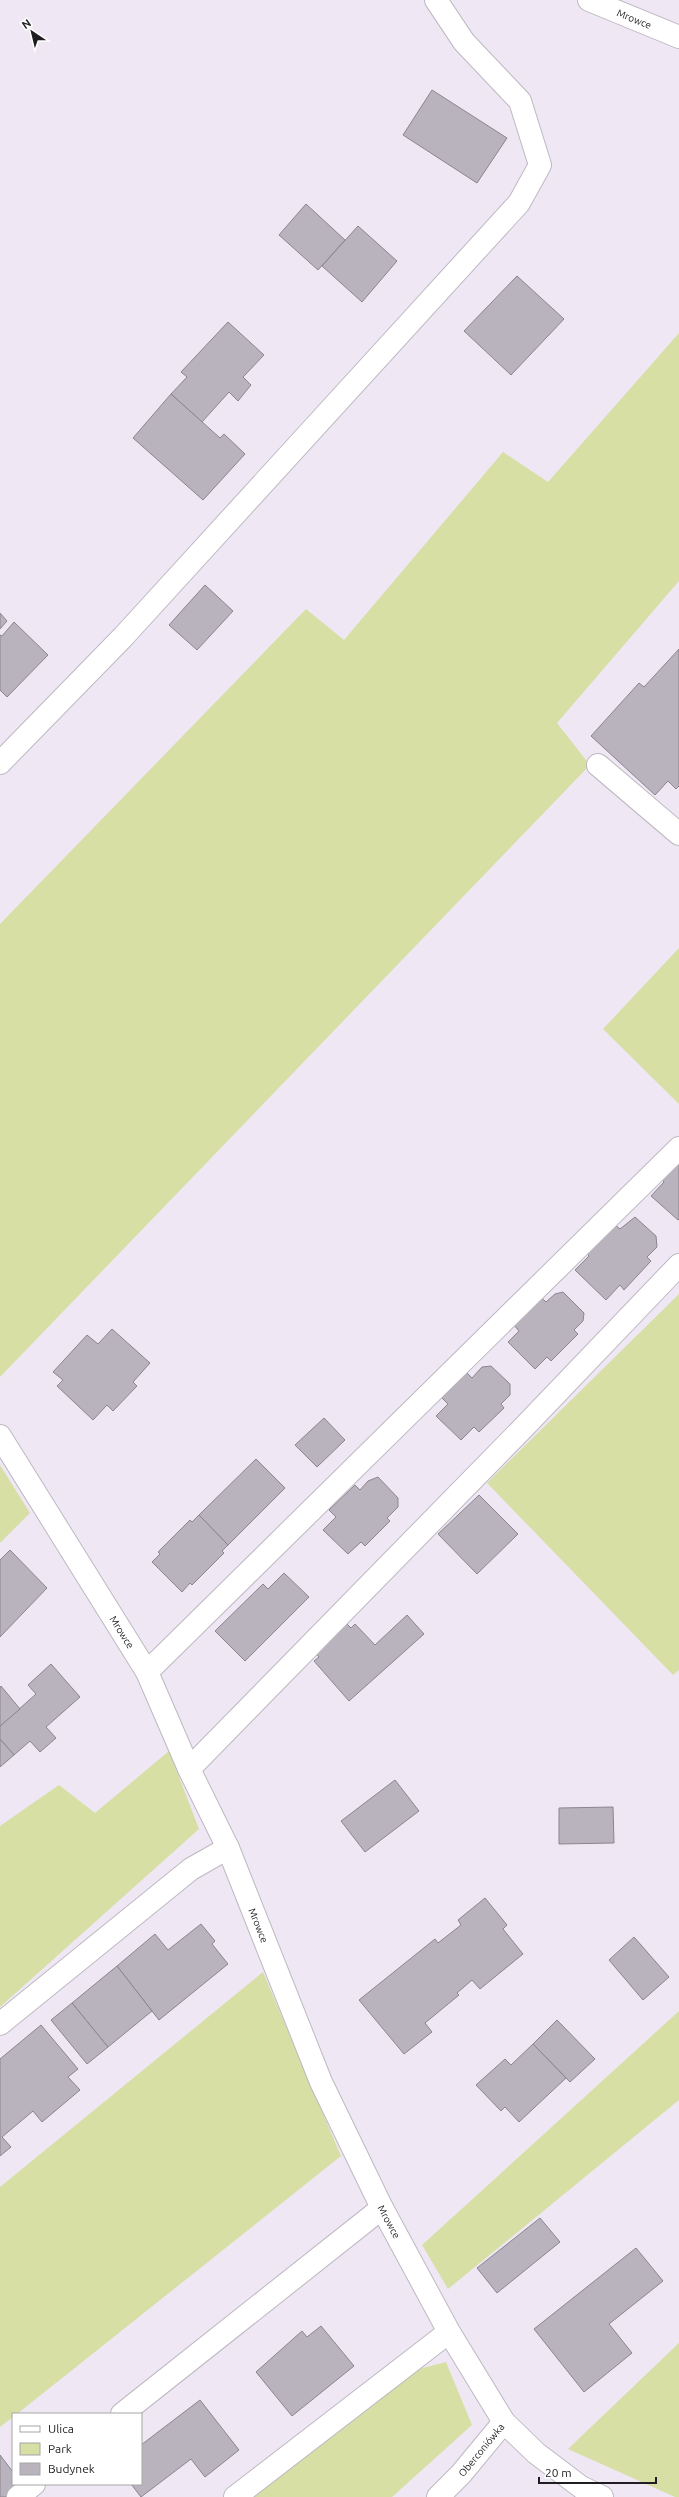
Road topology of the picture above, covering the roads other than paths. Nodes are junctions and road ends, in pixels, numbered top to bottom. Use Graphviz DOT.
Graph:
graph roads {
  1 [pos="436,0"];
  2 [pos="589,0"];
  3 [pos="679,37"];
  4 [pos="0,763"];
  5 [pos="598,765"];
  6 [pos="679,834"];
  7 [pos="679,1148"];
  8 [pos="679,1265"];
  9 [pos="0,1436"];
  10 [pos="147,1672"];
  11 [pos="189,1768"];
  12 [pos="228,1848"];
  13 [pos="0,2024"];
  14 [pos="382,2208"];
  15 [pos="449,2332"];
  16 [pos="123,2413"];
  17 [pos="504,2422"];
  18 [pos="33,2485"];
  19 [pos="18,2497"];
  20 [pos="235,2497"];
  21 [pos="438,2497"];
  22 [pos="602,2497"];
  1 -- 4 [label="street"];
  2 -- 3 [label="street, Mrowce"];
  5 -- 6 [label="street"];
  7 -- 10 [label="street"];
  8 -- 11 [label="street"];
  9 -- 10 [label="street, Mrowce"];
  10 -- 11 [label="street, Mrowce"];
  11 -- 12 [label="street, Mrowce"];
  12 -- 13 [label="street"];
  12 -- 14 [label="street, Mrowce"];
  14 -- 15 [label="street, Mrowce"];
  14 -- 16 [label="street"];
  15 -- 17 [label="street, Mrowce"];
  15 -- 20 [label="street"];
  17 -- 21 [label="street, Oberconiówka"];
  17 -- 22 [label="street, Oberconiówka"];
  18 -- 19 [label="street"];
}
